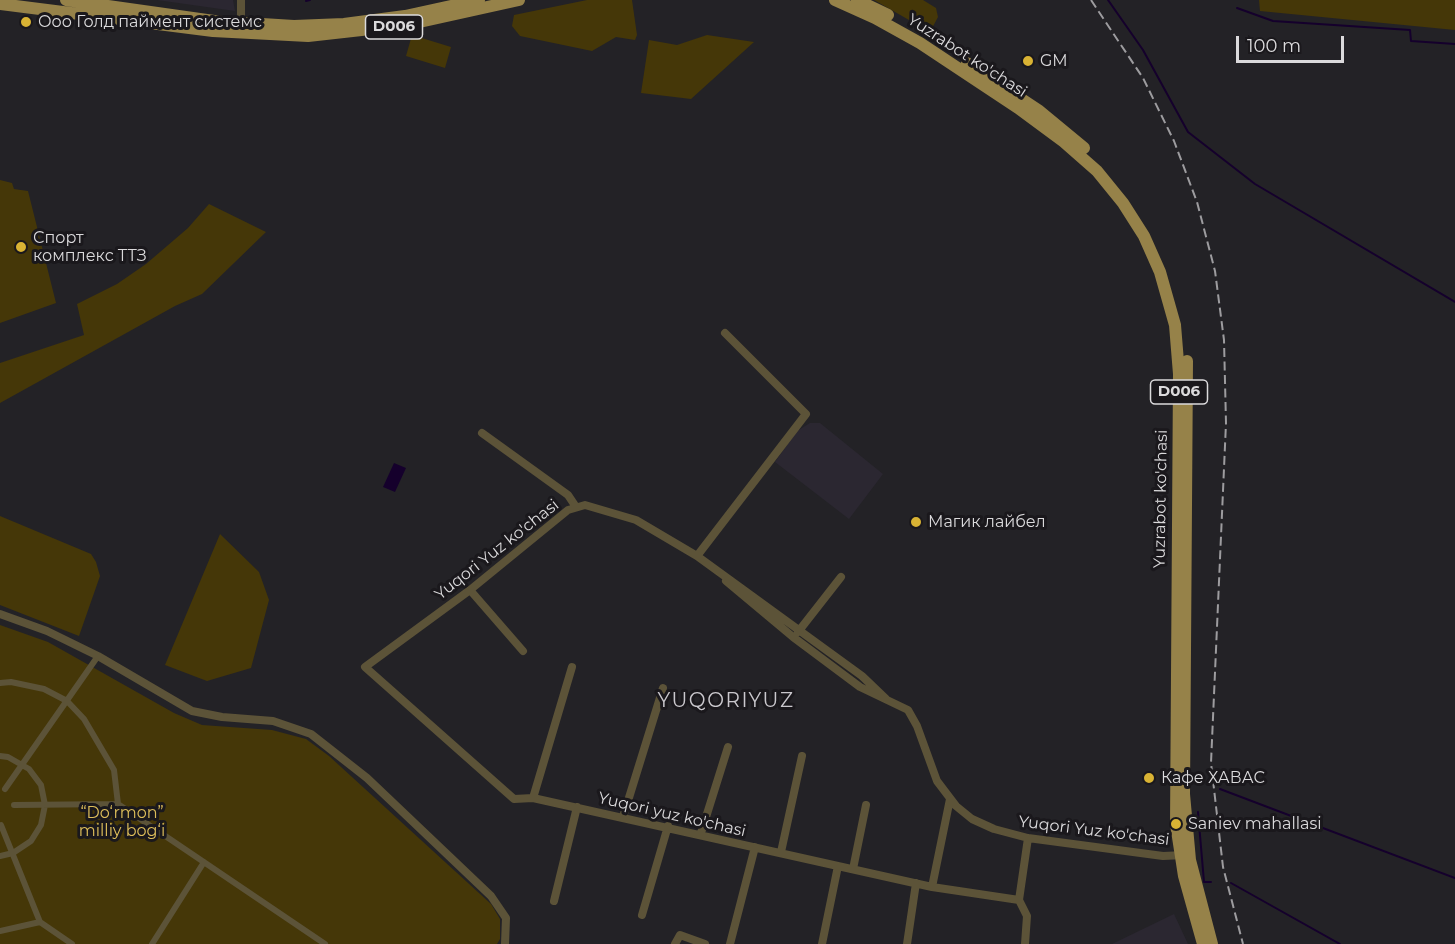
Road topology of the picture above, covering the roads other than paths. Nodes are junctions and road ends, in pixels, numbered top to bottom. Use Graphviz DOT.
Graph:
graph roads {
  1 [pos="66,0"];
  2 [pos="241,0"];
  3 [pos="479,0"];
  4 [pos="519,0"];
  5 [pos="835,0"];
  6 [pos="857,0"];
  7 [pos="0,4"];
  8 [pos="406,21"];
  9 [pos="241,24"];
  10 [pos="725,333"];
  11 [pos="482,433"];
  12 [pos="576,507"];
  13 [pos="697,556"];
  14 [pos="717,571"];
  15 [pos="841,577"];
  16 [pos="470,590"];
  17 [pos="0,614"];
  18 [pos="800,629"];
  19 [pos="793,637"];
  20 [pos="523,651"];
  21 [pos="98,656"];
  22 [pos="365,667"];
  23 [pos="572,667"];
  24 [pos="0,683"];
  25 [pos="663,688"];
  26 [pos="886,699"];
  27 [pos="68,701"];
  28 [pos="1180,741"];
  29 [pos="728,747"];
  30 [pos="0,756"];
  31 [pos="802,756"];
  32 [pos="23,764"];
  33 [pos="5,789"];
  34 [pos="533,798"];
  35 [pos="950,799"];
  36 [pos="118,804"];
  37 [pos="14,805"];
  38 [pos="45,805"];
  39 [pos="866,805"];
  40 [pos="577,807"];
  41 [pos="623,818"];
  42 [pos="2,825"];
  43 [pos="668,826"];
  44 [pos="701,833"];
  45 [pos="1028,838"];
  46 [pos="754,847"];
  47 [pos="781,852"];
  48 [pos="13,853"];
  49 [pos="1185,855"];
  50 [pos="0,856"];
  51 [pos="204,862"];
  52 [pos="838,866"];
  53 [pos="853,869"];
  54 [pos="916,883"];
  55 [pos="932,887"];
  56 [pos="1019,900"];
  57 [pos="555,901"];
  58 [pos="642,915"];
  59 [pos="40,922"];
  60 [pos="0,931"];
  61 [pos="72,944"];
  62 [pos="152,944"];
  63 [pos="325,944"];
  64 [pos="505,944"];
  65 [pos="675,944"];
  66 [pos="705,944"];
  67 [pos="730,944"];
  68 [pos="822,944"];
  69 [pos="907,944"];
  70 [pos="1025,944"];
  71 [pos="1203,944"];
  72 [pos="1212,944"];
  1 -- 9 [label="main road, D006"];
  2 -- 9 [label="street"];
  3 -- 8 [label="main road, D006"];
  4 -- 8 [label="main road, D006"];
  5 -- 28 [label="main road, Yuzrabot ko'chasi / D006"];
  6 -- 28 [label="main road, Yuzrabot ko'chasi / D006"];
  7 -- 8 [label="main road, D006"];
  8 -- 9 [label="main road, D006"];
  10 -- 13 [label="street"];
  11 -- 12 [label="street"];
  12 -- 13 [label="street, Yuqori Yuz ko'chasi"];
  12 -- 16 [label="street, Yuqori Yuz ko'chasi"];
  13 -- 14 [label="street, Yuqori Yuz ko'chasi"];
  14 -- 18 [label="street, Yuqori Yuz ko'chasi"];
  14 -- 19 [label="street, Yuqori Yuz ko'chasi"];
  15 -- 18 [label="street"];
  16 -- 20 [label="street"];
  16 -- 22 [label="street, Yuqori Yuz ko'chasi"];
  17 -- 21 [label="street"];
  18 -- 19 [label="street"];
  18 -- 26 [label="street, Yuqori Yuz ko'chasi"];
  19 -- 26 [label="street, Yuqori Yuz ko'chasi"];
  21 -- 27 [label="street"];
  21 -- 64 [label="street"];
  22 -- 34 [label="street, Yuqori yuz ko'chasi"];
  23 -- 34 [label="street"];
  24 -- 27 [label="street"];
  25 -- 41 [label="street"];
  26 -- 35 [label="street, Yuqori Yuz ko'chasi"];
  27 -- 32 [label="street"];
  27 -- 36 [label="street"];
  28 -- 49 [label="main road, Yuzrabot ko'chasi / D006"];
  29 -- 44 [label="street"];
  30 -- 32 [label="street"];
  31 -- 47 [label="street"];
  32 -- 33 [label="street"];
  32 -- 38 [label="street"];
  34 -- 40 [label="street, Yuqori yuz ko'chasi"];
  35 -- 45 [label="street, Yuqori Yuz ko'chasi"];
  35 -- 55 [label="street"];
  36 -- 38 [label="street"];
  36 -- 51 [label="street"];
  37 -- 38 [label="street"];
  38 -- 48 [label="street"];
  39 -- 53 [label="street"];
  40 -- 41 [label="street, Yuqori yuz ko'chasi"];
  40 -- 57 [label="street"];
  41 -- 43 [label="street, Yuqori yuz ko'chasi"];
  42 -- 48 [label="street"];
  43 -- 44 [label="street, Yuqori yuz ko'chasi"];
  43 -- 58 [label="street"];
  44 -- 46 [label="street, Yuqori yuz ko'chasi"];
  45 -- 49 [label="street, Yuqori Yuz ko'chasi"];
  45 -- 56 [label="street"];
  46 -- 47 [label="street, Yuqori yuz ko'chasi"];
  46 -- 67 [label="street"];
  47 -- 52 [label="street, Yuqori yuz ko'chasi"];
  48 -- 50 [label="street"];
  48 -- 59 [label="street"];
  49 -- 71 [label="main road, Yuzrabot ko'chasi / D006"];
  49 -- 72 [label="main road, Yuzrabot ko'chasi / D006"];
  51 -- 62 [label="street"];
  51 -- 63 [label="street"];
  52 -- 53 [label="street, Yuqori yuz ko'chasi"];
  52 -- 68 [label="street"];
  53 -- 54 [label="street, Yuqori yuz ko'chasi"];
  54 -- 55 [label="street, Yuqori yuz ko'chasi"];
  54 -- 69 [label="street"];
  55 -- 56 [label="street, Yuqori yuz ko'chasi"];
  56 -- 70 [label="street"];
  59 -- 60 [label="street"];
  59 -- 61 [label="street"];
  65 -- 66 [label="street"];
}
